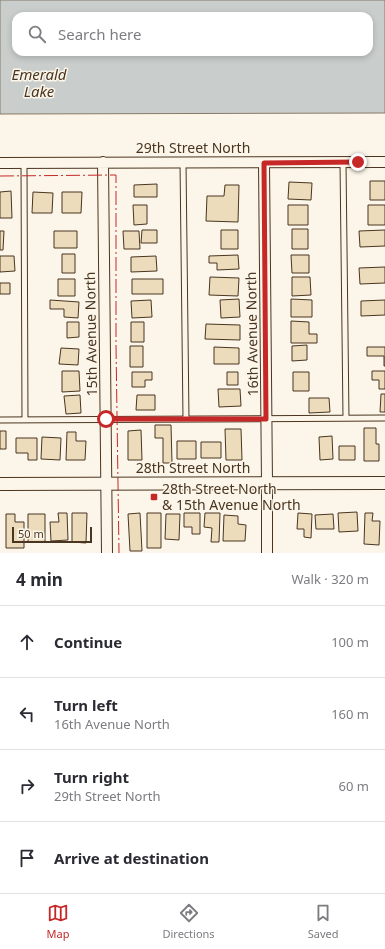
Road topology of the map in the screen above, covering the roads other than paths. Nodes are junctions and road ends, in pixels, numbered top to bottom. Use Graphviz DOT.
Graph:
graph roads {
  1 [pos="103,162"];
  2 [pos="183,162"];
  3 [pos="342,162"];
  4 [pos="385,162"];
  5 [pos="0,163"];
  6 [pos="24,163"];
  7 [pos="264,163"];
  8 [pos="346,418"];
  9 [pos="385,418"];
  10 [pos="106,419"];
  11 [pos="186,419"];
  12 [pos="266,419"];
  13 [pos="0,420"];
  14 [pos="25,420"];
  15 [pos="385,482"];
  16 [pos="0,484"];
  17 [pos="107,484"];
  18 [pos="267,484"];
  19 [pos="107,553"];
  20 [pos="267,553"];
  1 -- 2 [label="street, 29th Street North"];
  1 -- 6 [label="street, 29th Street North"];
  1 -- 10 [label="street, 15th Avenue North"];
  2 -- 7 [label="street, 29th Street North"];
  2 -- 11 [label="lane"];
  3 -- 4 [label="street, 29th Street North"];
  3 -- 7 [label="street, 29th Street North"];
  3 -- 8 [label="lane"];
  5 -- 6 [label="street, 29th Street North"];
  6 -- 14 [label="lane"];
  7 -- 12 [label="street, 16th Avenue North"];
  8 -- 9 [label="lane"];
  8 -- 12 [label="lane"];
  10 -- 11 [label="lane"];
  10 -- 14 [label="lane"];
  10 -- 17 [label="street, 15th Avenue North"];
  11 -- 12 [label="lane"];
  12 -- 18 [label="street, 16th Avenue North"];
  13 -- 14 [label="lane"];
  15 -- 18 [label="street, 28th Street North"];
  16 -- 17 [label="street, 28th Street North"];
  17 -- 18 [label="street, 28th Street North"];
  17 -- 19 [label="street, 15th Avenue North"];
  18 -- 20 [label="street, 16th Avenue North"];
}
